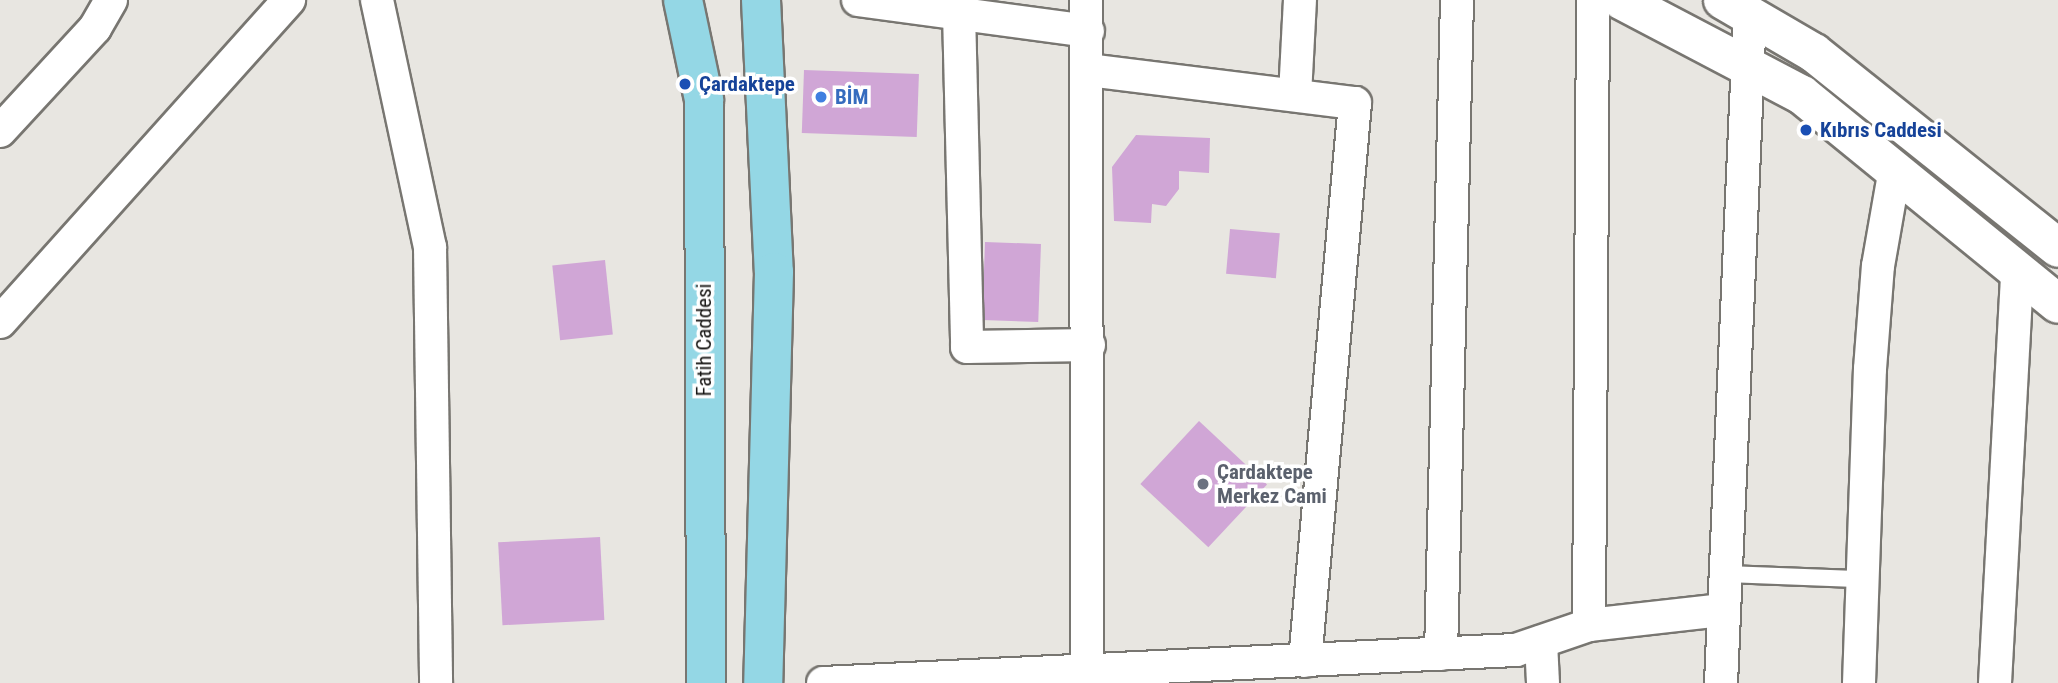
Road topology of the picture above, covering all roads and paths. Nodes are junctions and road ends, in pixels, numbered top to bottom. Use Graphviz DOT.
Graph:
graph roads {
  1 [pos="111,0"];
  2 [pos="289,0"];
  3 [pos="377,0"];
  4 [pos="683,0"];
  5 [pos="761,0"];
  6 [pos="858,0"];
  7 [pos="1086,0"];
  8 [pos="1300,0"];
  9 [pos="1457,0"];
  10 [pos="1593,0"];
  11 [pos="1621,0"];
  12 [pos="1737,7"];
  13 [pos="959,12"];
  14 [pos="1088,31"];
  15 [pos="1748,62"];
  16 [pos="1089,70"];
  17 [pos="1294,95"];
  18 [pos="0,131"];
  19 [pos="1894,174"];
  20 [pos="2058,248"];
  21 [pos="2017,272"];
  22 [pos="2058,304"];
  23 [pos="0,322"];
  24 [pos="1089,345"];
  25 [pos="1728,574"];
  26 [pos="1861,579"];
  27 [pos="1723,610"];
  28 [pos="1589,625"];
  29 [pos="1541,642"];
  30 [pos="1441,654"];
  31 [pos="1305,661"];
  32 [pos="1087,671"];
  33 [pos="956,681"];
  34 [pos="436,683"];
  35 [pos="706,683"];
  36 [pos="763,683"];
  37 [pos="823,683"];
  38 [pos="1543,683"];
  39 [pos="1721,683"];
  40 [pos="1859,683"];
  41 [pos="1995,683"];
  1 -- 18 [label="street"];
  2 -- 23 [label="street"];
  3 -- 34 [label="street"];
  4 -- 35 [label="main road, Fatih Caddesi"];
  5 -- 36 [label="main road"];
  6 -- 13 [label="street"];
  7 -- 14 [label="street"];
  8 -- 17 [label="street"];
  9 -- 30 [label="street"];
  10 -- 28 [label="street"];
  11 -- 15 [label="main road"];
  12 -- 15 [label="street"];
  12 -- 20 [label="main road"];
  13 -- 14 [label="street"];
  13 -- 24 [label="street"];
  14 -- 16 [label="street"];
  15 -- 19 [label="main road"];
  15 -- 25 [label="street"];
  16 -- 17 [label="street"];
  16 -- 24 [label="street"];
  17 -- 31 [label="street"];
  19 -- 21 [label="main road"];
  19 -- 26 [label="street"];
  21 -- 22 [label="main road"];
  21 -- 41 [label="street"];
  24 -- 32 [label="street"];
  25 -- 26 [label="lane"];
  25 -- 27 [label="street"];
  26 -- 40 [label="street"];
  27 -- 28 [label="street"];
  27 -- 39 [label="street"];
  28 -- 29 [label="street"];
  29 -- 30 [label="street"];
  29 -- 38 [label="street"];
  30 -- 31 [label="street"];
  31 -- 32 [label="street"];
  32 -- 33 [label="street"];
  33 -- 37 [label="street"];
}
